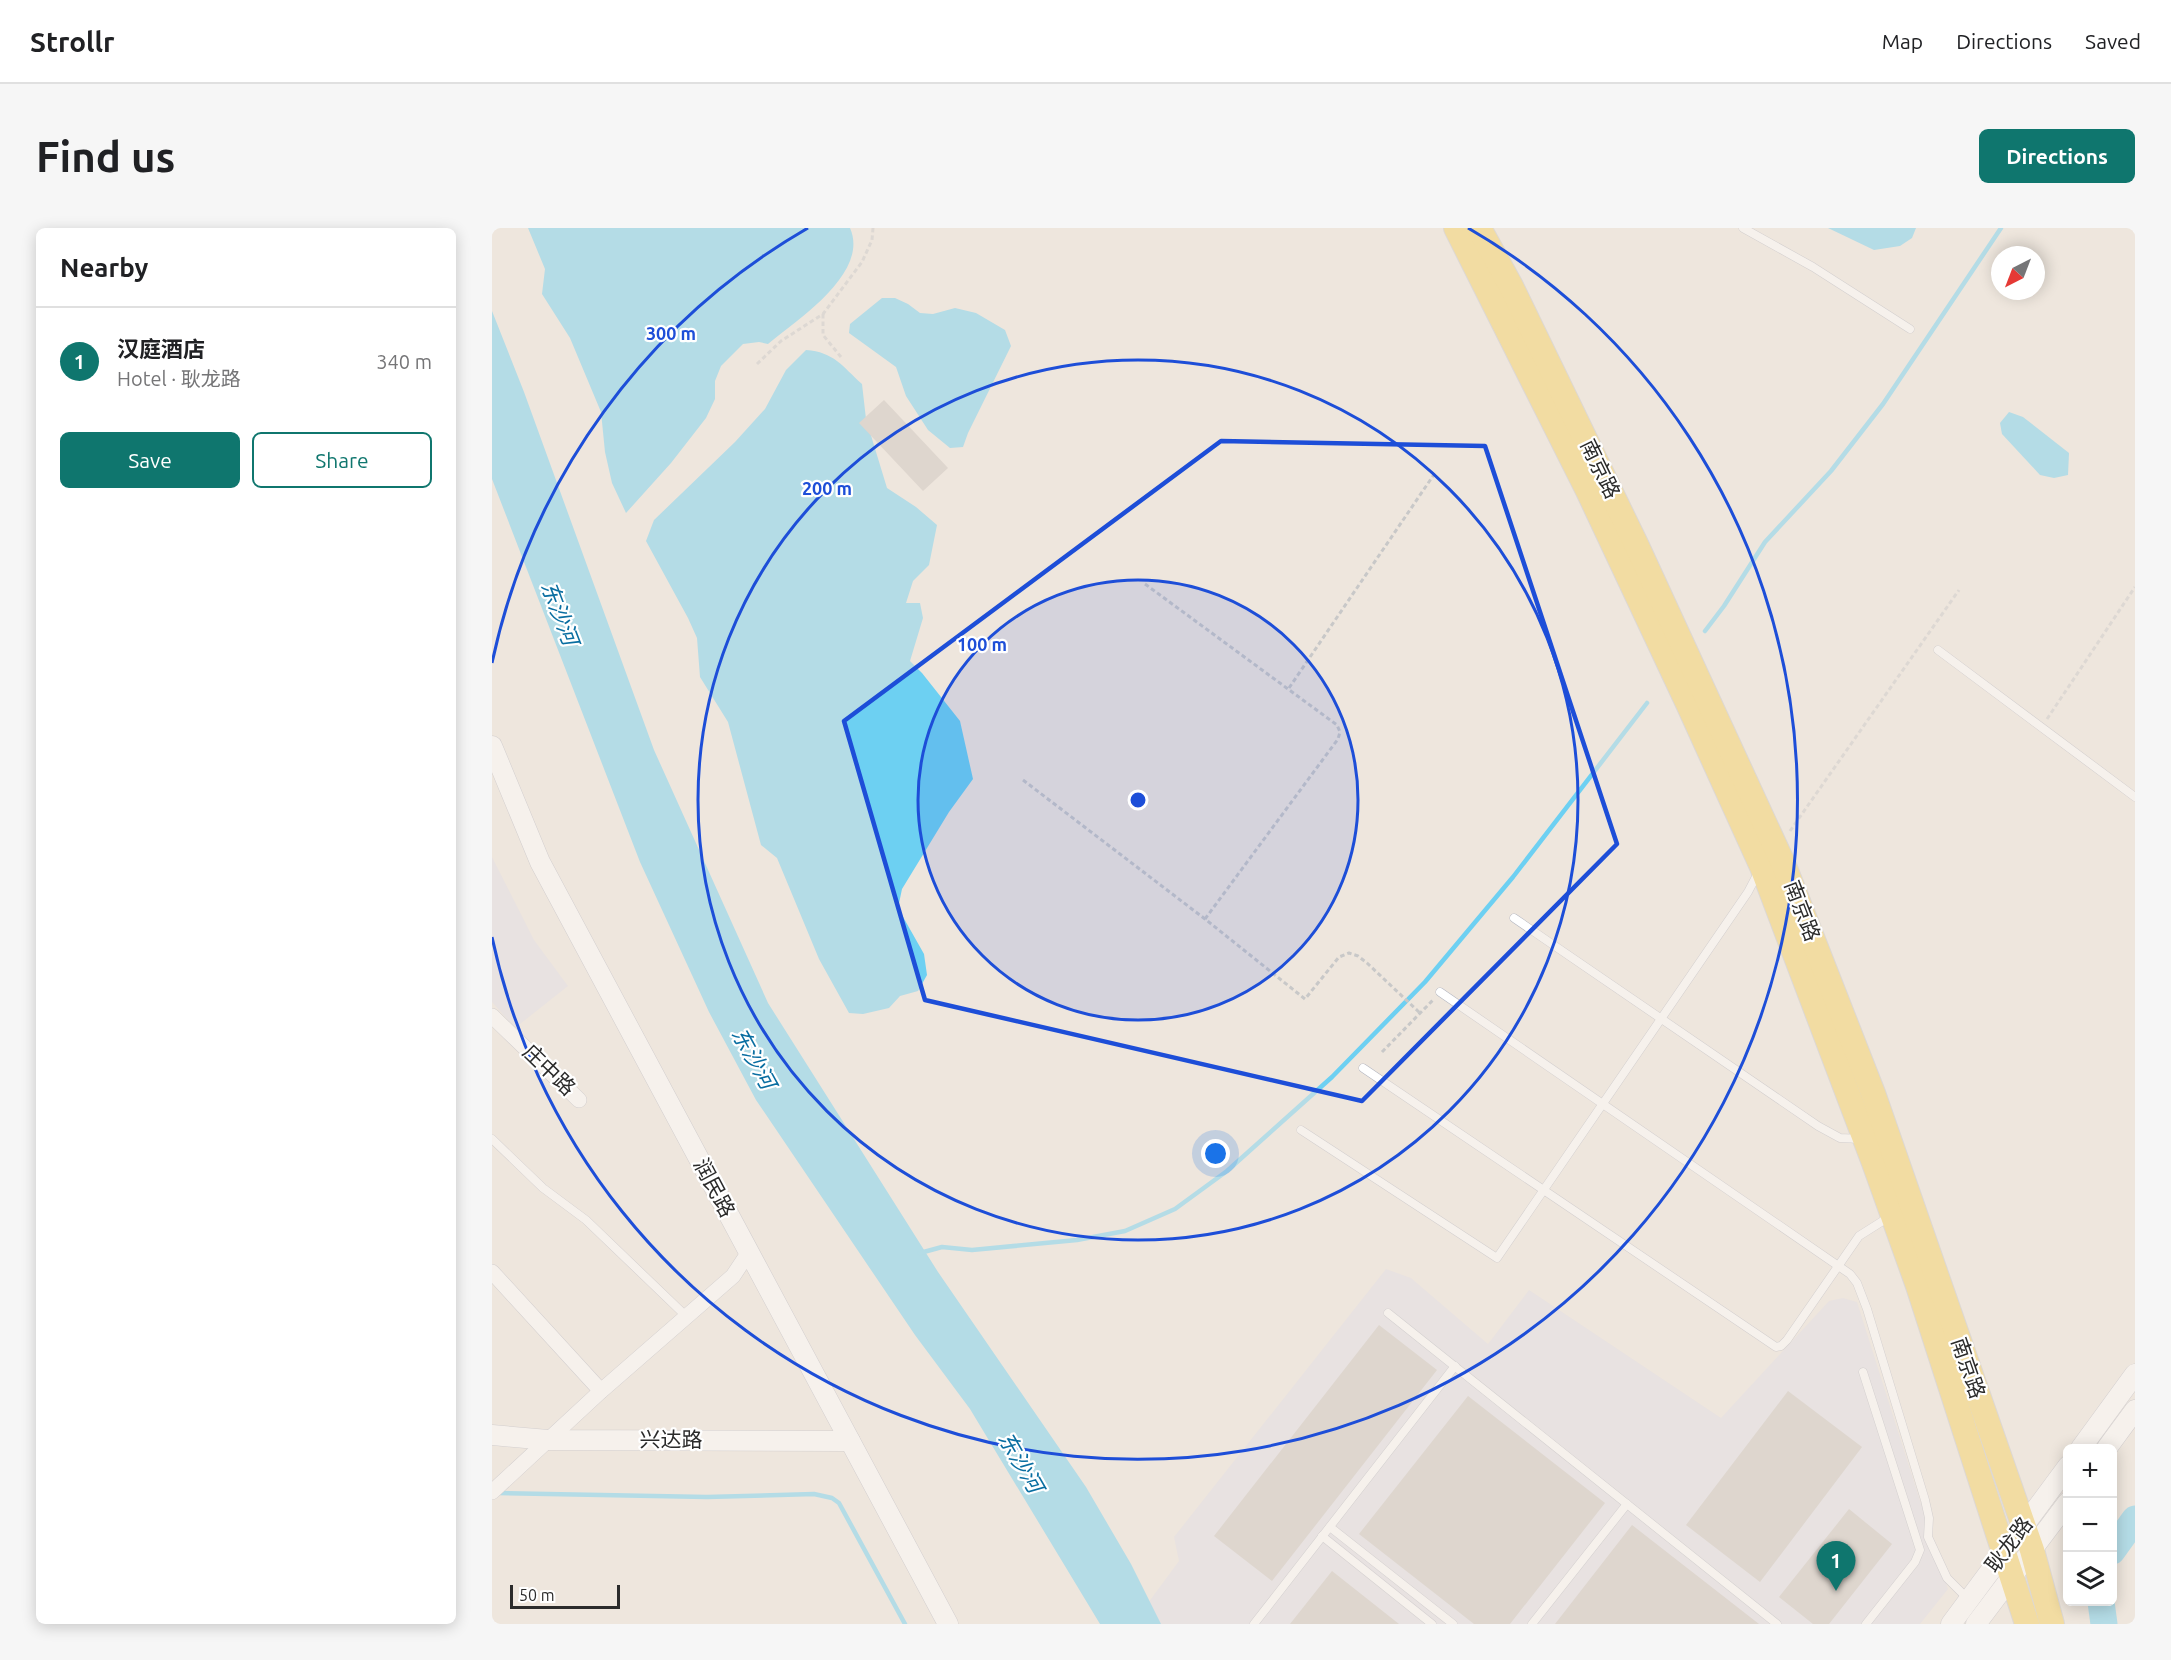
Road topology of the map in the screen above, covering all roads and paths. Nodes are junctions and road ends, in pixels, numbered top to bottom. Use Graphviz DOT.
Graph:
graph roads {
  1 [pos="873,228"];
  2 [pos="1456,228"];
  3 [pos="1479,228"];
  4 [pos="1743,228"];
  5 [pos="823,314"];
  6 [pos="1910,329"];
  7 [pos="841,357"];
  8 [pos="757,364"];
  9 [pos="1435,473"];
  10 [pos="1146,584"];
  11 [pos="2135,587"];
  12 [pos="1959,590"];
  13 [pos="1938,650"];
  14 [pos="1289,688"];
  15 [pos="2041,728"];
  16 [pos="492,746"];
  17 [pos="1023,780"];
  18 [pos="2135,797"];
  19 [pos="1769,858"];
  20 [pos="1514,918"];
  21 [pos="1205,919"];
  22 [pos="1440,992"];
  23 [pos="1420,1013"];
  24 [pos="492,1016"];
  25 [pos="1661,1019"];
  26 [pos="1382,1052"];
  27 [pos="1363,1068"];
  28 [pos="579,1100"];
  29 [pos="1603,1104"];
  30 [pos="1300,1130"];
  31 [pos="492,1139"];
  32 [pos="1865,1139"];
  33 [pos="1544,1190"];
  34 [pos="1893,1215"];
  35 [pos="749,1252"];
  36 [pos="1838,1266"];
  37 [pos="492,1272"];
  38 [pos="1388,1313"];
  39 [pos="687,1317"];
  40 [pos="1455,1366"];
  41 [pos="1863,1372"];
  42 [pos="2135,1374"];
  43 [pos="601,1391"];
  44 [pos="2135,1410"];
  45 [pos="492,1435"];
  46 [pos="548,1440"];
  47 [pos="850,1441"];
  48 [pos="2085,1444"];
  49 [pos="2110,1444"];
  50 [pos="2063,1472"];
  51 [pos="492,1492"];
  52 [pos="1627,1504"];
  53 [pos="2063,1507"];
  54 [pos="2024,1526"];
  55 [pos="1330,1527"];
  56 [pos="1322,1536"];
  57 [pos="2032,1550"];
  58 [pos="2004,1552"];
  59 [pos="2012,1575"];
  60 [pos="1969,1600"];
  61 [pos="948,1624"];
  62 [pos="1254,1624"];
  63 [pos="1432,1624"];
  64 [pos="1453,1624"];
  65 [pos="1532,1624"];
  66 [pos="1778,1624"];
  67 [pos="1866,1624"];
  68 [pos="1951,1624"];
  69 [pos="1976,1624"];
  70 [pos="2027,1624"];
  71 [pos="2052,1624"];
  1 -- 5 [label="path"];
  2 -- 19 [label="main road, 南京路"];
  3 -- 19 [label="main road, 南京路"];
  4 -- 6 [label="lane"];
  5 -- 7 [label="path"];
  5 -- 8 [label="path"];
  9 -- 14 [label="path"];
  10 -- 14 [label="path"];
  11 -- 15 [label="path"];
  12 -- 19 [label="path"];
  13 -- 15 [label="lane"];
  14 -- 21 [label="path"];
  15 -- 18 [label="lane"];
  16 -- 35 [label="street, 润民路"];
  17 -- 21 [label="path"];
  19 -- 25 [label="lane"];
  19 -- 32 [label="main road, 南京路"];
  19 -- 54 [label="main road, 南京路"];
  20 -- 25 [label="lane"];
  21 -- 23 [label="path"];
  22 -- 23 [label="path"];
  22 -- 29 [label="lane"];
  23 -- 26 [label="path"];
  24 -- 28 [label="street, 庄中路"];
  25 -- 29 [label="lane"];
  25 -- 32 [label="lane"];
  27 -- 33 [label="lane"];
  29 -- 33 [label="lane"];
  29 -- 36 [label="lane"];
  30 -- 33 [label="lane"];
  31 -- 39 [label="lane"];
  32 -- 34 [label="main road, 南京路"];
  33 -- 36 [label="lane"];
  34 -- 36 [label="lane"];
  34 -- 58 [label="main road, 南京路"];
  35 -- 39 [label="street"];
  35 -- 47 [label="street, 润民路"];
  36 -- 60 [label="lane"];
  37 -- 43 [label="street"];
  38 -- 40 [label="lane"];
  39 -- 43 [label="street"];
  40 -- 52 [label="lane"];
  40 -- 55 [label="lane"];
  41 -- 67 [label="lane"];
  42 -- 48 [label="street"];
  43 -- 46 [label="street"];
  44 -- 49 [label="street"];
  45 -- 46 [label="street, 兴达路"];
  46 -- 47 [label="street, 兴达路"];
  46 -- 51 [label="street"];
  47 -- 61 [label="street, 润民路"];
  50 -- 54 [label="street, 耿龙路"];
  52 -- 65 [label="lane"];
  52 -- 66 [label="lane"];
  53 -- 57 [label="street, 耿龙路"];
  54 -- 57 [label="main road, 南京路"];
  54 -- 58 [label="street, 耿龙路"];
  55 -- 56 [label="lane"];
  55 -- 64 [label="lane"];
  56 -- 62 [label="lane"];
  56 -- 63 [label="lane"];
  57 -- 59 [label="street, 耿龙路"];
  57 -- 71 [label="main road, 南京路"];
  58 -- 59 [label="main road, 南京路"];
  58 -- 60 [label="street, 耿龙路"];
  59 -- 69 [label="street, 耿龙路"];
  59 -- 70 [label="main road, 南京路"];
  60 -- 68 [label="street, 耿龙路"];
}
